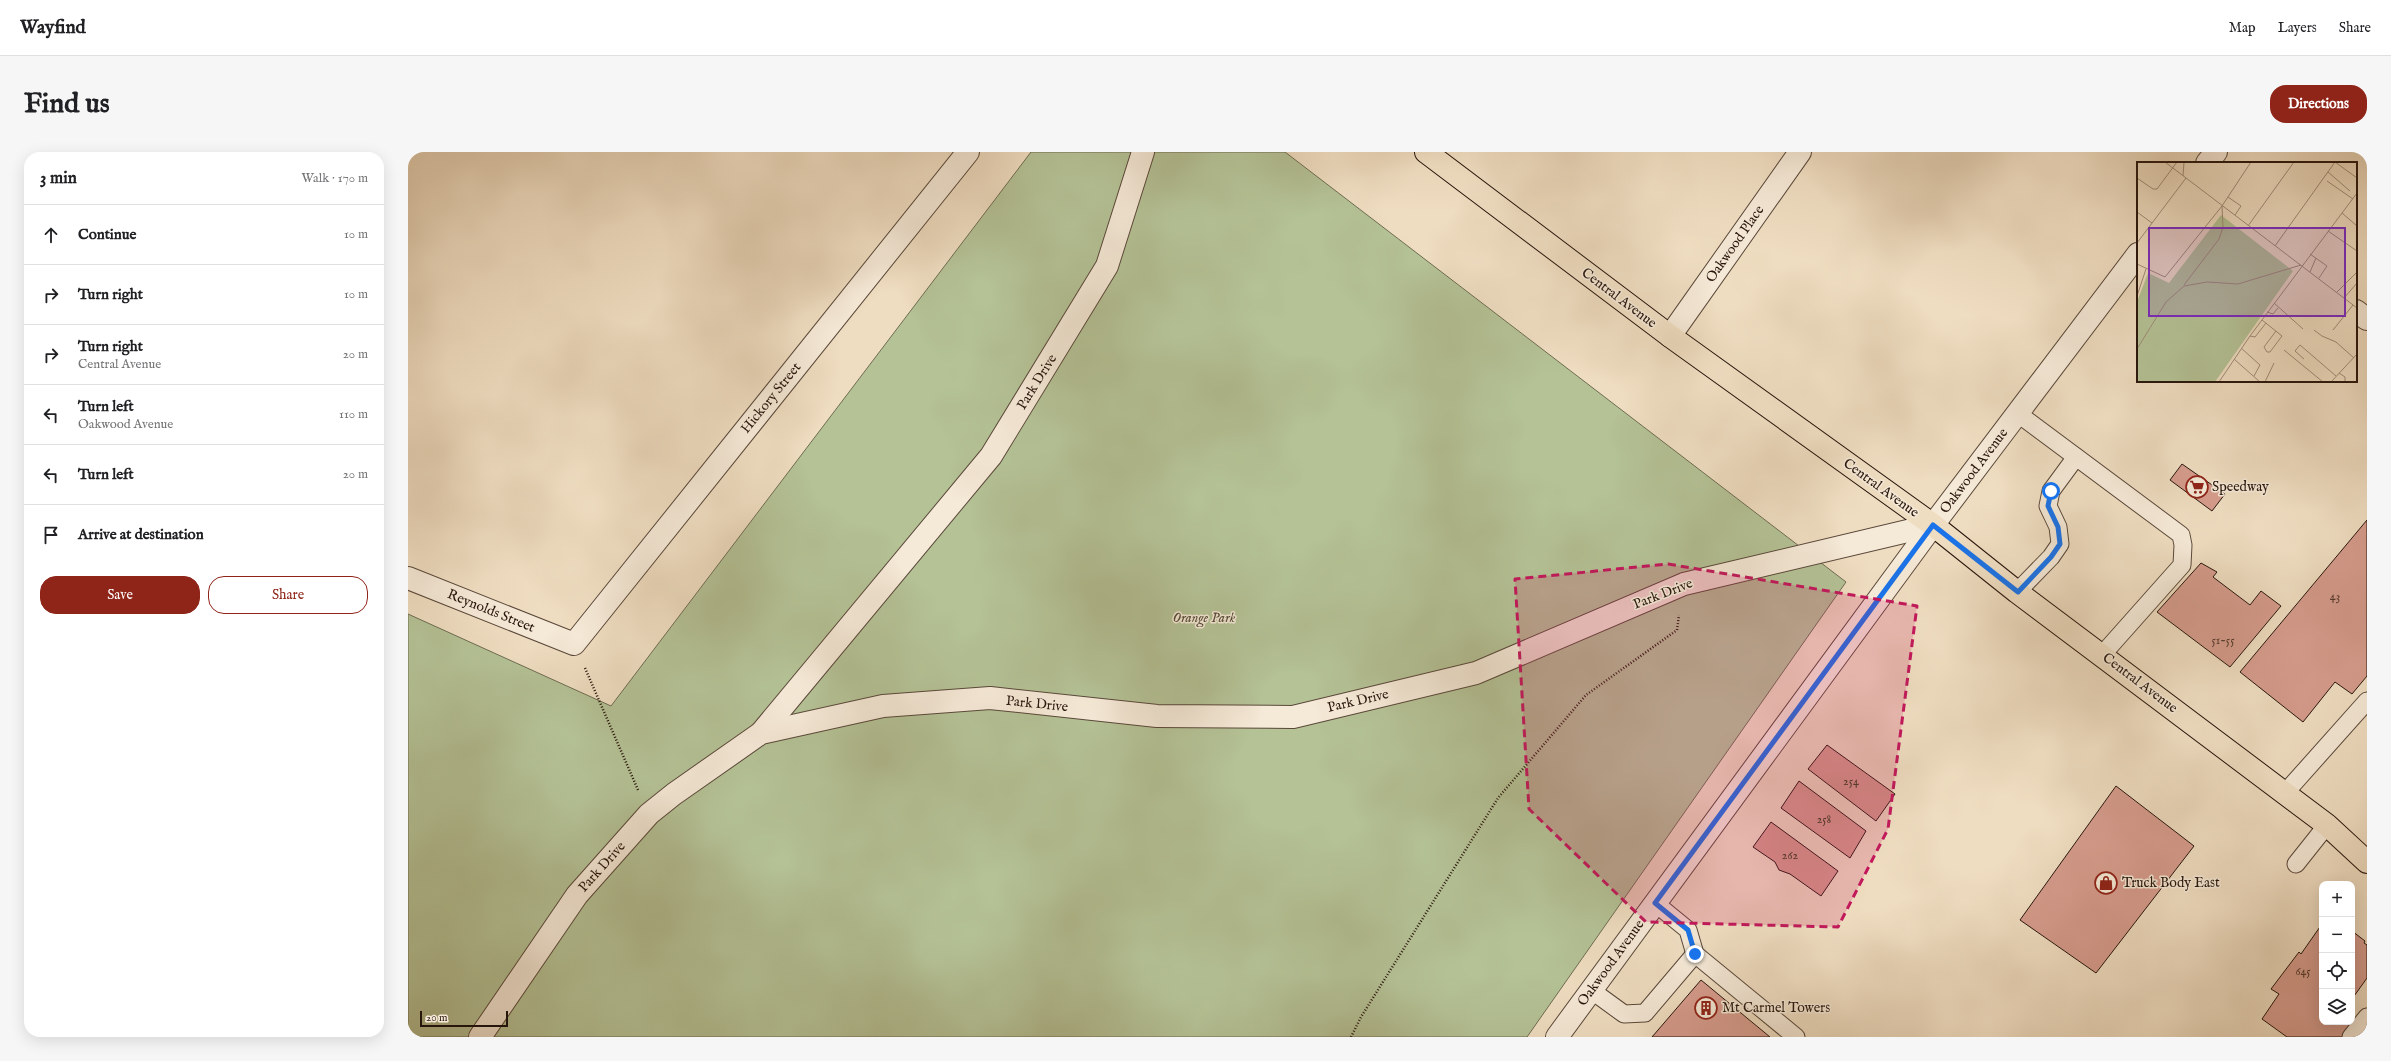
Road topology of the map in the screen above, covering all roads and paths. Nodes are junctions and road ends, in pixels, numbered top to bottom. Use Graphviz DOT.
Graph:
graph roads {
  1 [pos="968,152"];
  2 [pos="1144,152"];
  3 [pos="1426,152"];
  4 [pos="1800,152"];
  5 [pos="2216,152"];
  6 [pos="2208,162"];
  7 [pos="2137,255"];
  8 [pos="2357,312"];
  9 [pos="2367,319"];
  10 [pos="1670,336"];
  11 [pos="2018,413"];
  12 [pos="2076,457"];
  13 [pos="1933,525"];
  14 [pos="408,578"];
  15 [pos="1684,584"];
  16 [pos="2018,592"];
  17 [pos="574,644"];
  18 [pos="2102,655"];
  19 [pos="2367,701"];
  20 [pos="761,732"];
  21 [pos="2284,793"];
  22 [pos="649,814"];
  23 [pos="2327,825"];
  24 [pos="2364,853"];
  25 [pos="2296,864"];
  26 [pos="1655,903"];
  27 [pos="1695,954"];
  28 [pos="1591,990"];
  29 [pos="2367,1017"];
  30 [pos="480,1037"];
  31 [pos="1351,1037"];
  32 [pos="1557,1037"];
  33 [pos="1796,1037"];
  34 [pos="2351,1037"];
  1 -- 17 [label="street, Hickory Street"];
  2 -- 20 [label="street, Park Drive"];
  3 -- 10 [label="main road, Central Avenue"];
  4 -- 10 [label="street, Oakwood Place"];
  5 -- 6 [label="street"];
  7 -- 11 [label="street, Oakwood Avenue"];
  8 -- 9 [label="street"];
  10 -- 13 [label="main road, Central Avenue"];
  11 -- 12 [label="lane"];
  11 -- 13 [label="street, Oakwood Avenue"];
  12 -- 16 [label="lane"];
  12 -- 18 [label="lane"];
  13 -- 15 [label="street, Park Drive"];
  13 -- 16 [label="main road, Central Avenue"];
  13 -- 26 [label="street, Oakwood Avenue"];
  14 -- 17 [label="street, Reynolds Street"];
  15 -- 20 [label="street, Park Drive"];
  15 -- 31 [label="path"];
  16 -- 18 [label="main road, Central Avenue"];
  17 -- 22 [label="path"];
  18 -- 21 [label="main road, Central Avenue"];
  19 -- 21 [label="lane"];
  20 -- 22 [label="street, Park Drive"];
  21 -- 23 [label="main road, Central Avenue"];
  22 -- 30 [label="street, Park Drive"];
  23 -- 24 [label="main road, Central Avenue"];
  23 -- 25 [label="lane"];
  26 -- 27 [label="lane"];
  26 -- 28 [label="street, Oakwood Avenue"];
  27 -- 28 [label="lane"];
  27 -- 33 [label="lane"];
  28 -- 32 [label="street, Oakwood Avenue"];
  29 -- 34 [label="lane"];
}
